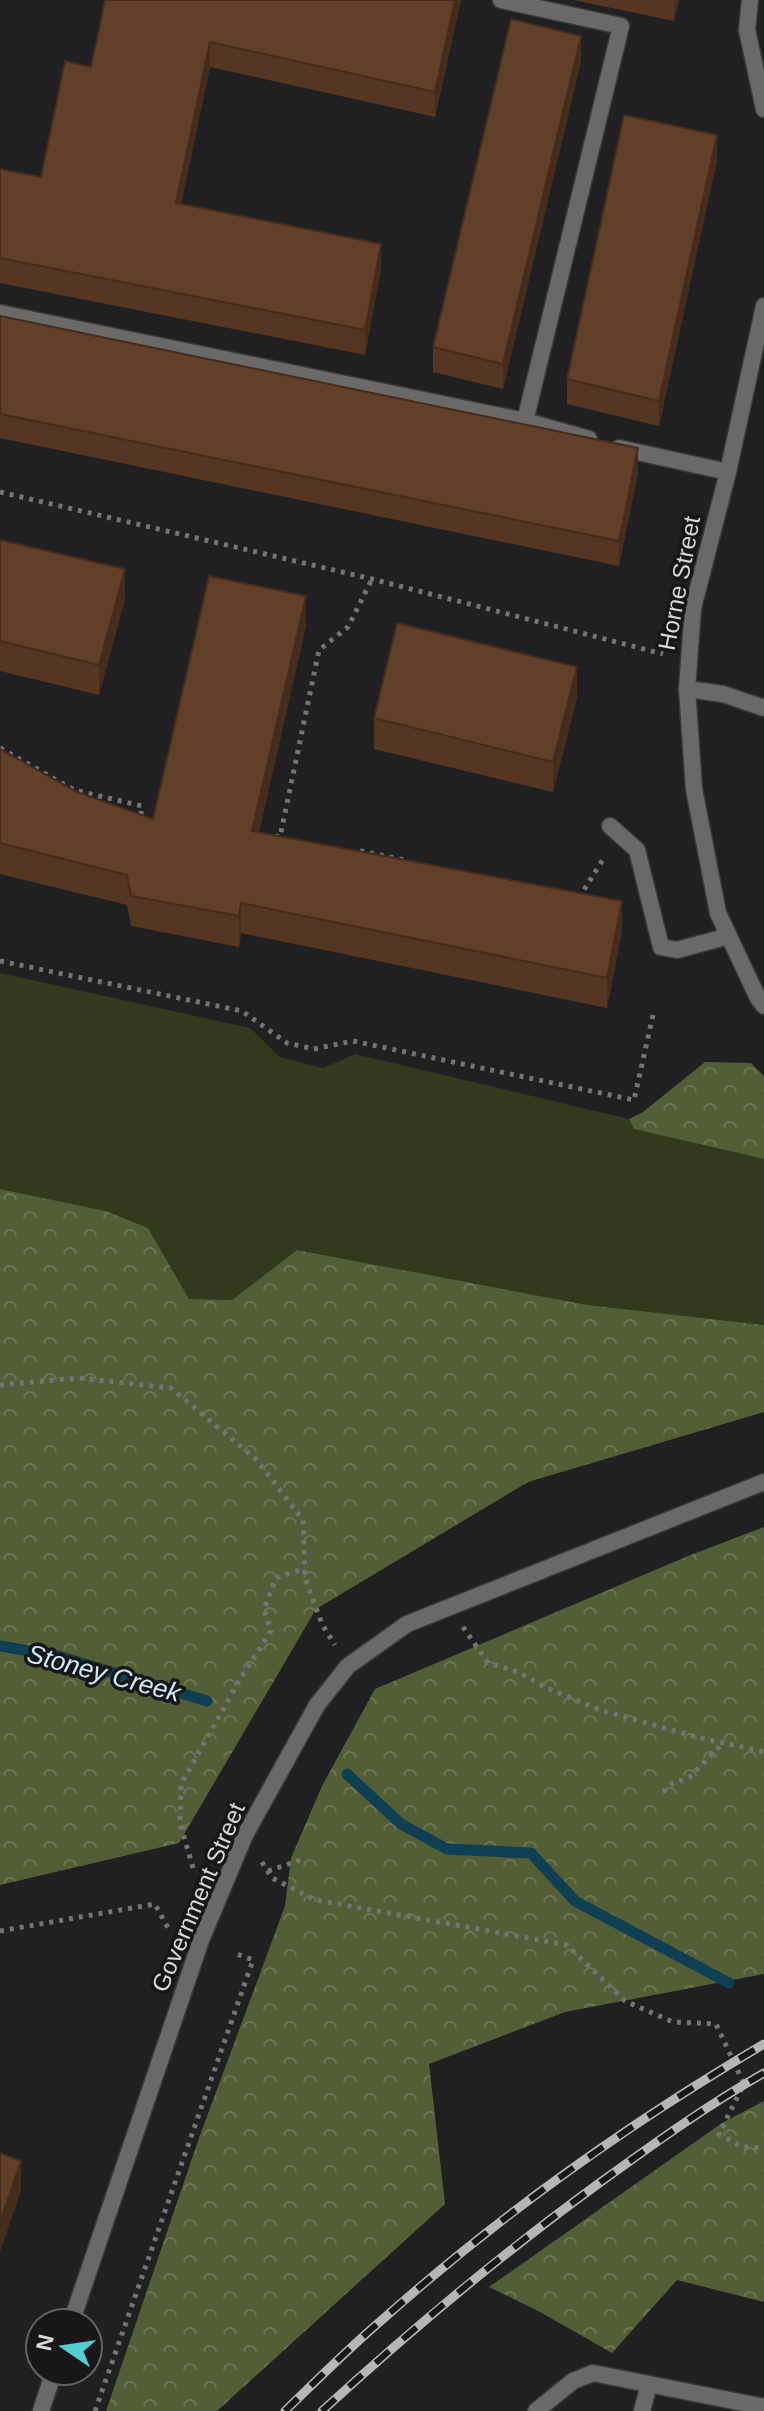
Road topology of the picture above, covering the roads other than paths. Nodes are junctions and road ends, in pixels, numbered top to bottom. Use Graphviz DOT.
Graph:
graph roads {
  1 [pos="501,0"];
  2 [pos="750,0"];
  3 [pos="764,109"];
  4 [pos="764,306"];
  5 [pos="0,313"];
  6 [pos="525,421"];
  7 [pos="728,472"];
  8 [pos="687,689"];
  9 [pos="764,708"];
  10 [pos="615,830"];
  11 [pos="729,936"];
  12 [pos="764,1006"];
  13 [pos="764,1482"];
  14 [pos="76,2307"];
  15 [pos="649,2384"];
  16 [pos="49,2387"];
  17 [pos="764,2407"];
  18 [pos="41,2411"];
  19 [pos="536,2411"];
  20 [pos="642,2411"];
  1 -- 6 [label="street"];
  2 -- 3 [label="street"];
  4 -- 7 [label="street, Horne Street"];
  5 -- 6 [label="street"];
  6 -- 7 [label="street"];
  7 -- 8 [label="street, Horne Street"];
  8 -- 9 [label="street"];
  8 -- 11 [label="street, Horne Street"];
  10 -- 11 [label="street"];
  11 -- 12 [label="street, Horne Street"];
  13 -- 14 [label="street, Government Street"];
  15 -- 17 [label="street"];
  15 -- 19 [label="street"];
  15 -- 20 [label="street"];
  16 -- 18 [label="street"];
}
